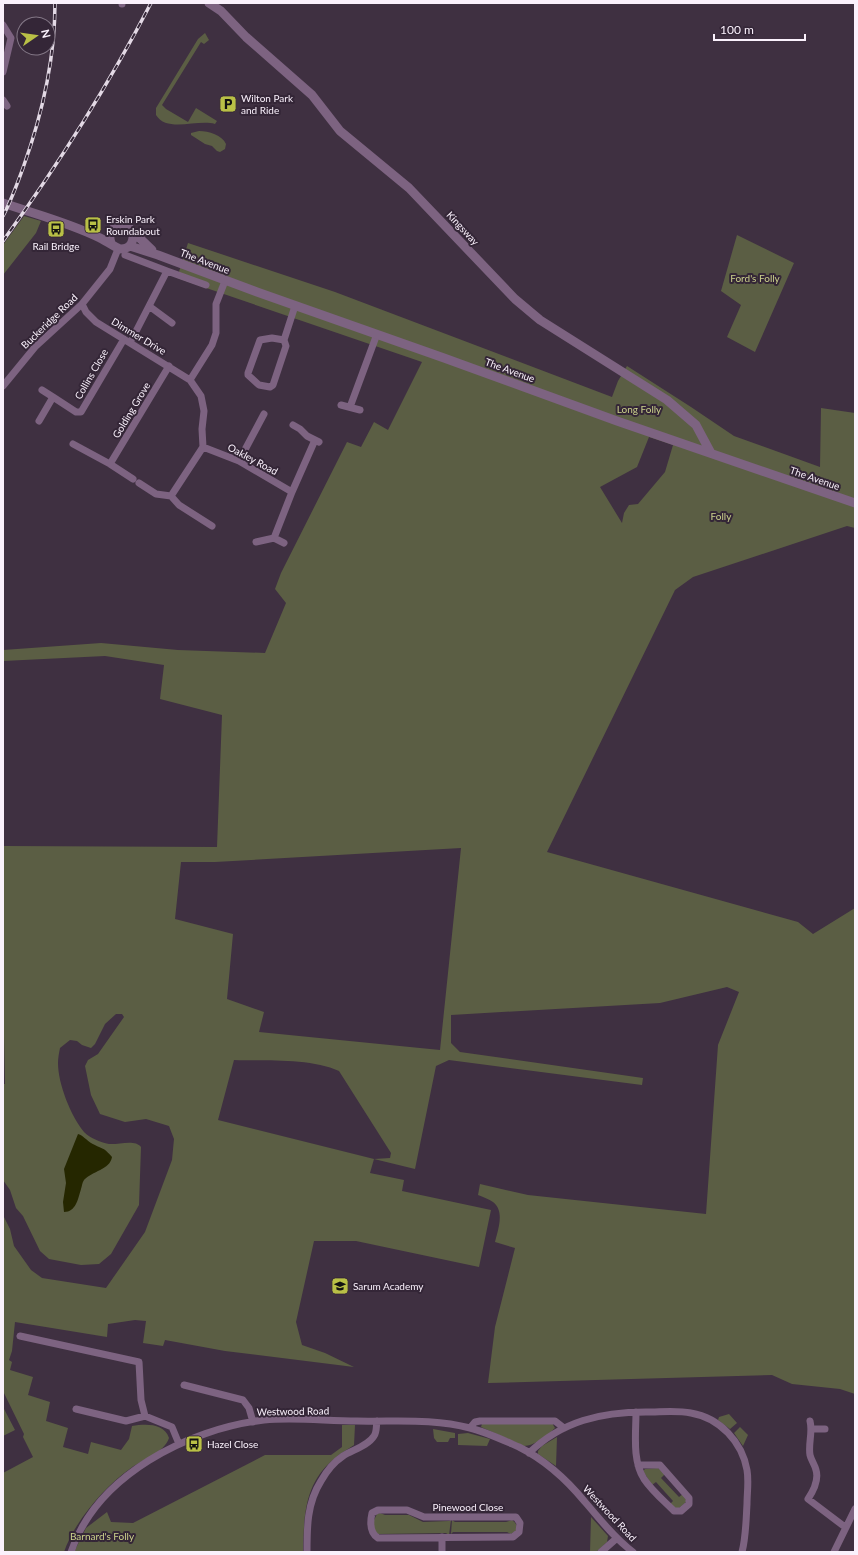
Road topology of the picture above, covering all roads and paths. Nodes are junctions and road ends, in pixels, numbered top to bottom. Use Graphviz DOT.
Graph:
graph roads {
  1 [pos="209,3"];
  2 [pos="3,25"];
  3 [pos="3,72"];
  4 [pos="3,203"];
  5 [pos="111,231"];
  6 [pos="132,231"];
  7 [pos="91,233"];
  8 [pos="130,246"];
  9 [pos="118,249"];
  10 [pos="158,255"];
  11 [pos="167,271"];
  12 [pos="225,280"];
  13 [pos="206,285"];
  14 [pos="82,304"];
  15 [pos="150,306"];
  16 [pos="295,306"];
  17 [pos="172,322"];
  18 [pos="377,334"];
  19 [pos="124,339"];
  20 [pos="284,340"];
  21 [pos="130,343"];
  22 [pos="169,366"];
  23 [pos="190,380"];
  24 [pos="3,386"];
  25 [pos="42,390"];
  26 [pos="53,397"];
  27 [pos="341,405"];
  28 [pos="350,408"];
  29 [pos="360,410"];
  30 [pos="264,414"];
  31 [pos="39,420"];
  32 [pos="293,425"];
  33 [pos="74,444"];
  34 [pos="203,447"];
  35 [pos="711,453"];
  36 [pos="239,461"];
  37 [pos="110,464"];
  38 [pos="292,492"];
  39 [pos="171,496"];
  40 [pos="855,503"];
  41 [pos="212,526"];
  42 [pos="274,538"];
  43 [pos="256,542"];
  44 [pos="284,543"];
  45 [pos="20,1336"];
  46 [pos="184,1386"];
  47 [pos="76,1409"];
  48 [pos="636,1412"];
  49 [pos="145,1416"];
  50 [pos="377,1421"];
  51 [pos="810,1421"];
  52 [pos="253,1422"];
  53 [pos="470,1428"];
  54 [pos="564,1428"];
  55 [pos="812,1428"];
  56 [pos="825,1429"];
  57 [pos="179,1444"];
  58 [pos="529,1453"];
  59 [pos="638,1466"];
  60 [pos="855,1509"];
  61 [pos="845,1527"];
  62 [pos="442,1537"];
  63 [pos="617,1538"];
  64 [pos="71,1552"];
  65 [pos="307,1552"];
  66 [pos="442,1552"];
  67 [pos="601,1552"];
  68 [pos="633,1552"];
  69 [pos="742,1552"];
  70 [pos="834,1552"];
  1 -- 35 [label="street, Kingsway"];
  2 -- 3 [label="street"];
  4 -- 7 [label="street"];
  5 -- 6 [label="street"];
  5 -- 7 [label="street"];
  5 -- 9 [label="street"];
  6 -- 8 [label="street"];
  6 -- 10 [label="street, The Avenue"];
  7 -- 9 [label="street"];
  8 -- 9 [label="street"];
  8 -- 10 [label="street, The Avenue"];
  9 -- 11 [label="street"];
  9 -- 14 [label="street, Buckeridge Road"];
  10 -- 12 [label="street, The Avenue"];
  11 -- 13 [label="street"];
  11 -- 15 [label="street"];
  12 -- 16 [label="street, The Avenue"];
  12 -- 23 [label="street"];
  14 -- 19 [label="street, Dimmer Drive"];
  14 -- 24 [label="street, Buckeridge Road"];
  15 -- 17 [label="street"];
  15 -- 21 [label="street"];
  16 -- 18 [label="street, The Avenue"];
  16 -- 20 [label="street"];
  18 -- 28 [label="street"];
  18 -- 35 [label="street, The Avenue"];
  19 -- 21 [label="street, Dimmer Drive"];
  19 -- 26 [label="street, Collins Close"];
  20 -- 20 [label="street"];
  21 -- 22 [label="street, Dimmer Drive"];
  22 -- 23 [label="street, Dimmer Drive"];
  22 -- 37 [label="street, Golding Grove"];
  23 -- 34 [label="street"];
  25 -- 26 [label="street, Collins Close"];
  26 -- 31 [label="street"];
  27 -- 28 [label="street"];
  28 -- 29 [label="street"];
  30 -- 36 [label="street"];
  32 -- 38 [label="street"];
  33 -- 37 [label="street"];
  34 -- 36 [label="street, Oakley Road"];
  34 -- 39 [label="street"];
  35 -- 40 [label="street, The Avenue"];
  36 -- 38 [label="street, Oakley Road"];
  37 -- 39 [label="street"];
  38 -- 42 [label="street"];
  39 -- 41 [label="street"];
  42 -- 43 [label="street"];
  42 -- 44 [label="street"];
  45 -- 49 [label="street"];
  46 -- 52 [label="street"];
  47 -- 49 [label="street"];
  48 -- 54 [label="street"];
  48 -- 59 [label="street"];
  48 -- 69 [label="street"];
  49 -- 57 [label="street"];
  50 -- 52 [label="street, Westwood Road"];
  50 -- 53 [label="street, Westwood Road"];
  50 -- 65 [label="street"];
  51 -- 55 [label="street"];
  52 -- 57 [label="street, Westwood Road"];
  53 -- 54 [label="street"];
  53 -- 58 [label="street, Westwood Road"];
  54 -- 58 [label="street"];
  55 -- 56 [label="street"];
  55 -- 61 [label="street"];
  57 -- 64 [label="street, Westwood Road"];
  58 -- 63 [label="street, Westwood Road"];
  59 -- 59 [label="street"];
  60 -- 61 [label="street"];
  61 -- 70 [label="street"];
  62 -- 62 [label="street, Pinewood Close"];
  62 -- 66 [label="street"];
  63 -- 67 [label="street"];
  63 -- 68 [label="street, Westwood Road"];
}
